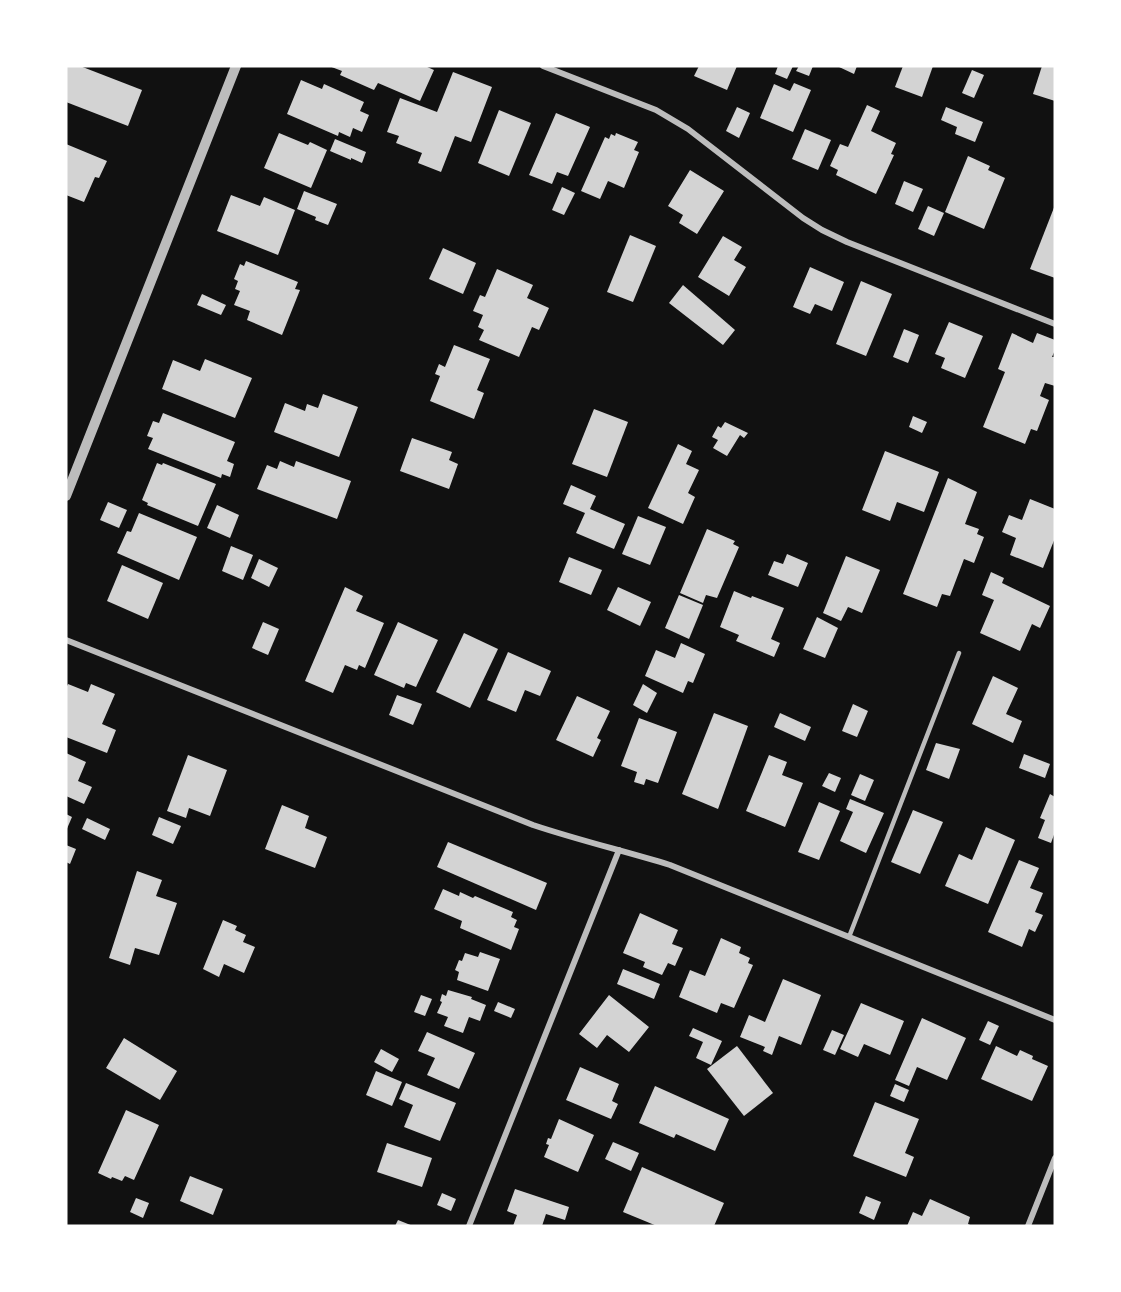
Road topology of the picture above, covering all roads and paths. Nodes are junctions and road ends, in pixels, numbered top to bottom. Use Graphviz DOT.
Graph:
graph roads {
  1 [pos="236,66"];
  2 [pos="543,66"];
  3 [pos="1055,324"];
  4 [pos="66,496"];
  5 [pos="66,640"];
  6 [pos="959,653"];
  7 [pos="619,850"];
  8 [pos="849,937"];
  9 [pos="1055,1020"];
  10 [pos="1055,1158"];
  11 [pos="469,1226"];
  12 [pos="1028,1226"];
  1 -- 4 [label="street"];
  2 -- 3 [label="street"];
  5 -- 7 [label="street"];
  6 -- 8 [label="lane"];
  7 -- 8 [label="street"];
  7 -- 11 [label="street"];
  8 -- 9 [label="street"];
  10 -- 12 [label="street"];
}
